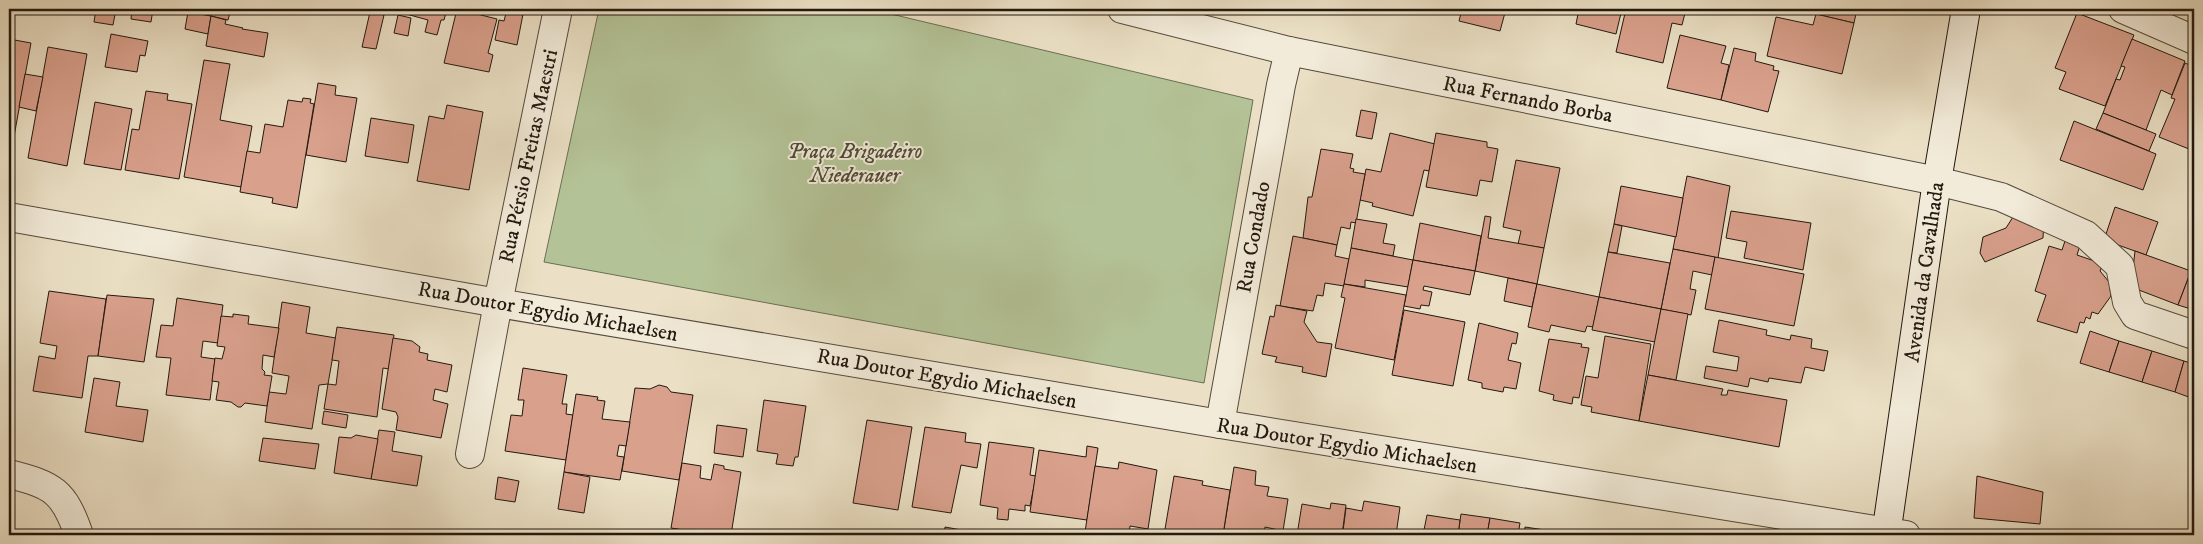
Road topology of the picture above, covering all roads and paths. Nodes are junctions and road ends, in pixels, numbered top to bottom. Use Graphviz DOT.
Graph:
graph roads {
  1 [pos="558,9"];
  2 [pos="1122,9"];
  3 [pos="1966,9"];
  4 [pos="2123,9"];
  5 [pos="2194,40"];
  6 [pos="1289,51"];
  7 [pos="1937,182"];
  8 [pos="9,217"];
  9 [pos="498,303"];
  10 [pos="2194,335"];
  11 [pos="1220,424"];
  12 [pos="470,454"];
  13 [pos="9,474"];
  14 [pos="1893,534"];
  15 [pos="79,535"];
  1 -- 9 [label="street, Rua Pérsio Freitas Maestri"];
  2 -- 6 [label="street, Rua Fernando Borba"];
  3 -- 7 [label="street, Avenida da Cavalhada"];
  4 -- 5 [label="street"];
  6 -- 7 [label="street, Rua Fernando Borba"];
  6 -- 11 [label="street, Rua Condado"];
  7 -- 10 [label="street, Rua Fernando Borba"];
  7 -- 14 [label="street, Avenida da Cavalhada"];
  8 -- 9 [label="street, Rua Doutor Egydio Michaelsen"];
  9 -- 11 [label="street, Rua Doutor Egydio Michaelsen"];
  9 -- 12 [label="street, Rua Pérsio Freitas Maestri"];
  11 -- 14 [label="street, Rua Doutor Egydio Michaelsen"];
  13 -- 15 [label="street"];
}
